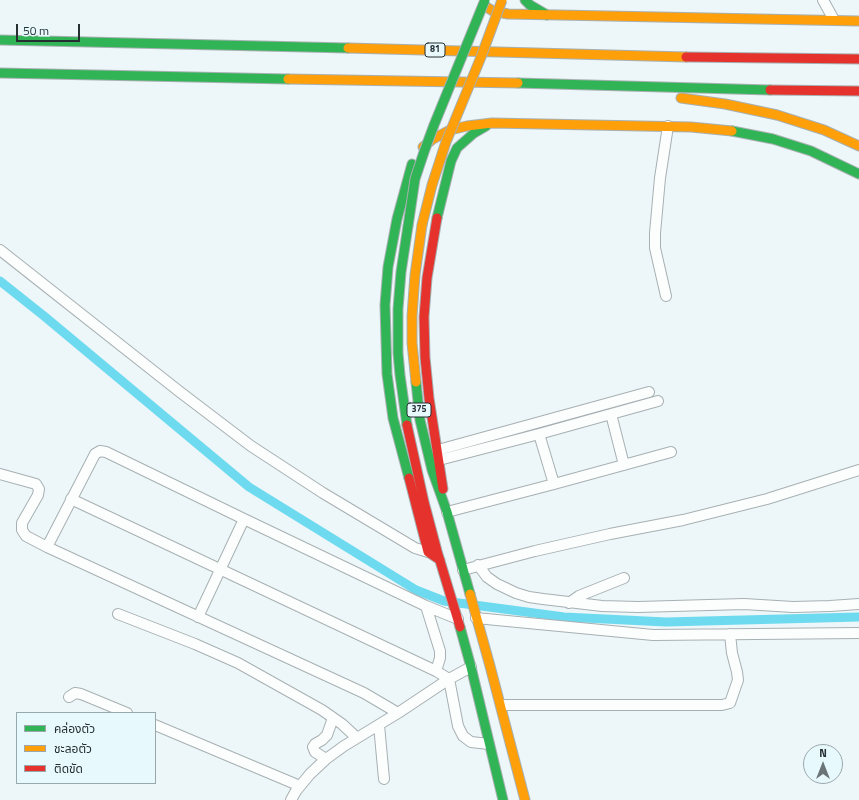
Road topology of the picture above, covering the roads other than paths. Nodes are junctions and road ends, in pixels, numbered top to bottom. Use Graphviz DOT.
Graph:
graph roads {
  1 [pos="477,0"];
  2 [pos="485,0"];
  3 [pos="502,0"];
  4 [pos="525,0"];
  5 [pos="823,0"];
  6 [pos="547,15"];
  7 [pos="834,20"];
  8 [pos="859,20"];
  9 [pos="0,40"];
  10 [pos="859,59"];
  11 [pos="0,73"];
  12 [pos="504,83"];
  13 [pos="859,91"];
  14 [pos="492,122"];
  15 [pos="668,126"];
  16 [pos="859,146"];
  17 [pos="415,158"];
  18 [pos="451,161"];
  19 [pos="859,174"];
  20 [pos="0,250"];
  21 [pos="666,296"];
  22 [pos="649,392"];
  23 [pos="658,401"];
  24 [pos="611,414"];
  25 [pos="539,434"];
  26 [pos="671,452"];
  27 [pos="438,455"];
  28 [pos="624,465"];
  29 [pos="859,470"];
  30 [pos="0,474"];
  31 [pos="554,484"];
  32 [pos="71,500"];
  33 [pos="447,512"];
  34 [pos="244,519"];
  35 [pos="47,547"];
  36 [pos="428,552"];
  37 [pos="440,560"];
  38 [pos="478,565"];
  39 [pos="221,569"];
  40 [pos="463,570"];
  41 [pos="624,578"];
  42 [pos="569,603"];
  43 [pos="859,604"];
  44 [pos="426,606"];
  45 [pos="118,614"];
  46 [pos="456,615"];
  47 [pos="475,615"];
  48 [pos="198,616"];
  49 [pos="859,632"];
  50 [pos="730,634"];
  51 [pos="471,667"];
  52 [pos="436,671"];
  53 [pos="449,679"];
  54 [pos="69,697"];
  55 [pos="500,705"];
  56 [pos="125,712"];
  57 [pos="398,713"];
  58 [pos="333,718"];
  59 [pos="156,725"];
  60 [pos="379,725"];
  61 [pos="357,738"];
  62 [pos="488,744"];
  63 [pos="326,759"];
  64 [pos="384,779"];
  65 [pos="300,786"];
  66 [pos="291,800"];
  67 [pos="503,800"];
  68 [pos="525,800"];
  1 -- 6 [label="main road"];
  2 -- 37 [label="main road, 375, bridge"];
  3 -- 33 [label="main road, 375, bridge"];
  4 -- 6 [label="main road"];
  5 -- 7 [label="street"];
  6 -- 7 [label="main road"];
  7 -- 8 [label="main road"];
  9 -- 10 [label="main road, 81"];
  11 -- 12 [label="main road"];
  12 -- 13 [label="main road"];
  12 -- 16 [label="main road"];
  14 -- 15 [label="main road"];
  14 -- 17 [label="main road"];
  14 -- 18 [label="main road"];
  15 -- 19 [label="main road"];
  15 -- 21 [label="street"];
  17 -- 18 [label="main road"];
  17 -- 36 [label="main road"];
  18 -- 27 [label="main road"];
  20 -- 36 [label="street"];
  22 -- 27 [label="street"];
  23 -- 24 [label="street"];
  24 -- 25 [label="street"];
  24 -- 28 [label="street"];
  25 -- 27 [label="street"];
  25 -- 31 [label="street"];
  26 -- 28 [label="street"];
  27 -- 33 [label="main road"];
  28 -- 31 [label="street"];
  29 -- 38 [label="street"];
  30 -- 35 [label="street"];
  31 -- 33 [label="street"];
  32 -- 34 [label="street"];
  32 -- 35 [label="street"];
  32 -- 39 [label="street"];
  33 -- 40 [label="main road, 375"];
  34 -- 39 [label="street"];
  34 -- 44 [label="street"];
  35 -- 48 [label="street"];
  36 -- 37 [label="main road"];
  37 -- 46 [label="main road, 375"];
  38 -- 40 [label="street"];
  38 -- 42 [label="street"];
  39 -- 48 [label="street"];
  39 -- 52 [label="street"];
  40 -- 47 [label="main road, 375"];
  41 -- 42 [label="street"];
  42 -- 43 [label="street"];
  44 -- 46 [label="street"];
  44 -- 52 [label="street"];
  45 -- 58 [label="street"];
  46 -- 51 [label="main road, 375"];
  47 -- 50 [label="street"];
  47 -- 55 [label="main road, 375"];
  48 -- 57 [label="street"];
  49 -- 50 [label="street"];
  50 -- 55 [label="street"];
  51 -- 53 [label="street"];
  51 -- 62 [label="main road, 375"];
  52 -- 53 [label="street"];
  53 -- 57 [label="street"];
  53 -- 62 [label="street"];
  54 -- 56 [label="street"];
  55 -- 68 [label="main road, 375"];
  57 -- 60 [label="street"];
  58 -- 61 [label="street"];
  58 -- 63 [label="street"];
  59 -- 65 [label="street"];
  60 -- 61 [label="street"];
  60 -- 64 [label="street"];
  61 -- 63 [label="street"];
  62 -- 67 [label="main road, 375"];
  63 -- 65 [label="street"];
  65 -- 66 [label="street"];
}
